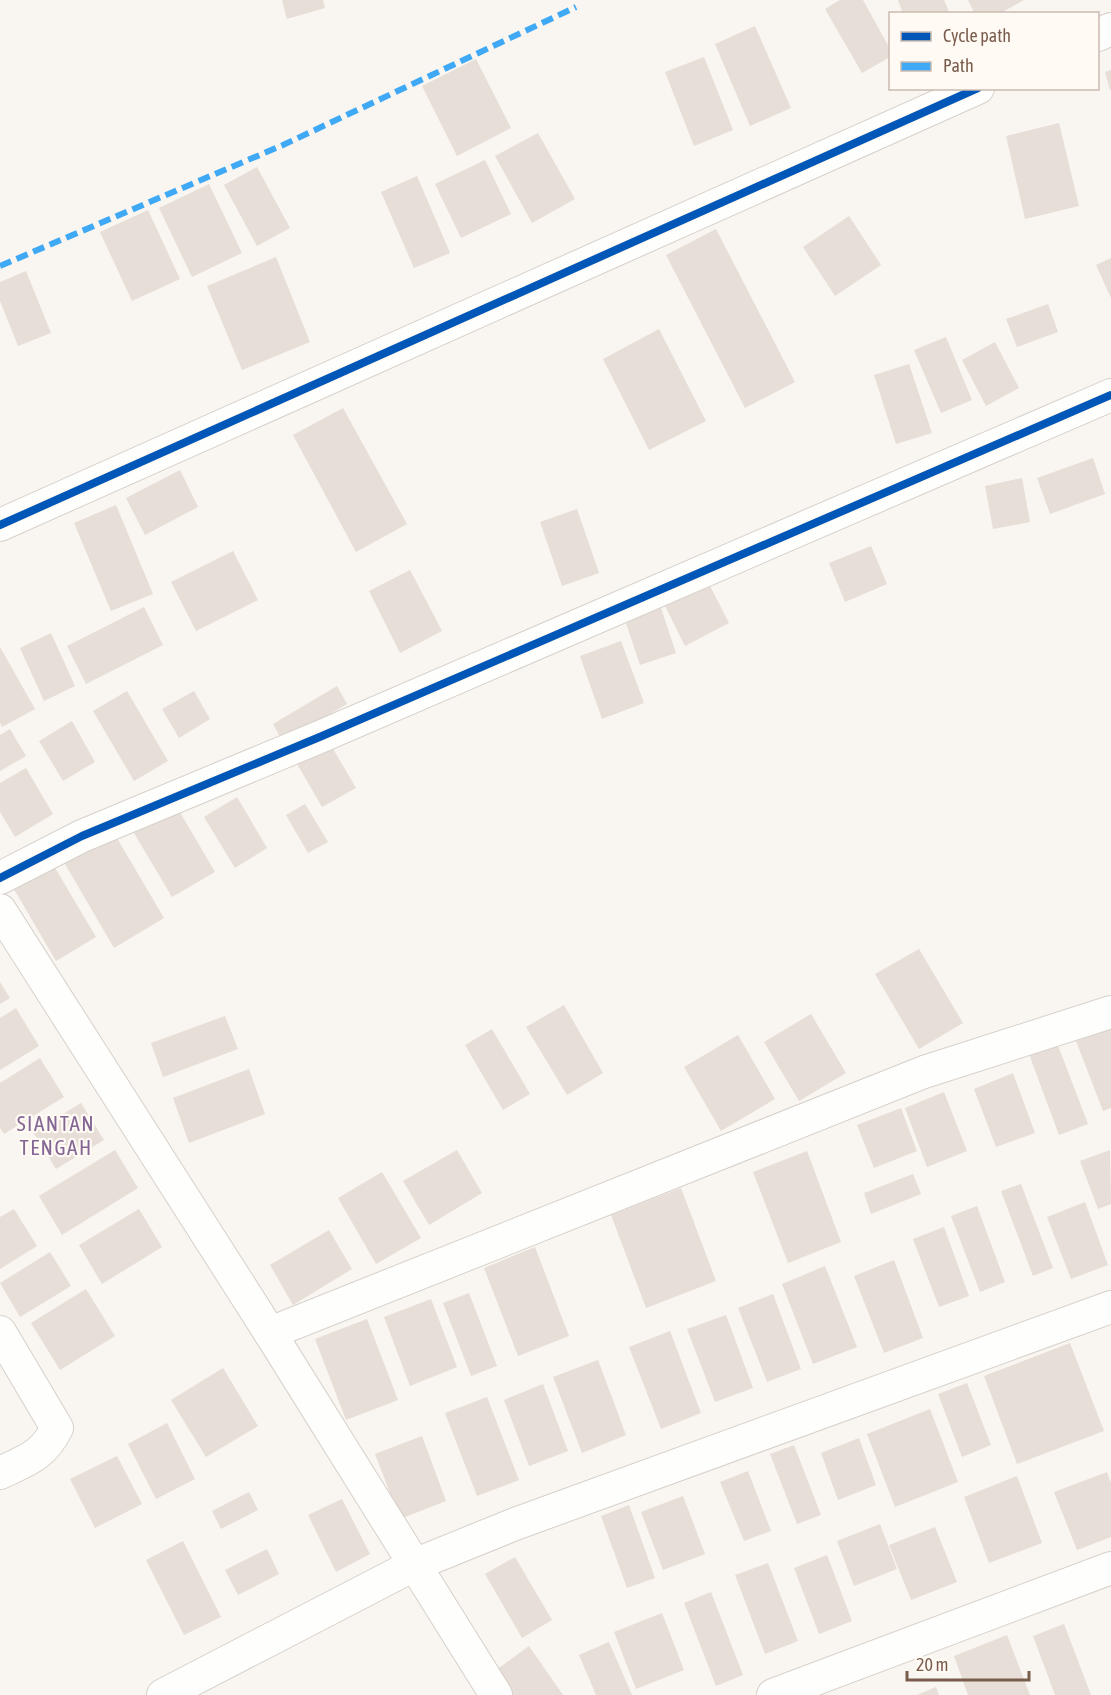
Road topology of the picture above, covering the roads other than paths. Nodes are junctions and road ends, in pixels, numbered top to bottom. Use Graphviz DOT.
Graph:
graph roads {
  1 [pos="974,90"];
  2 [pos="1111,395"];
  3 [pos="0,525"];
  4 [pos="0,878"];
  5 [pos="0,910"];
  6 [pos="1111,1012"];
  7 [pos="1111,1307"];
  8 [pos="0,1332"];
  9 [pos="270,1333"];
  10 [pos="0,1473"];
  11 [pos="414,1565"];
  12 [pos="1111,1568"];
  13 [pos="163,1695"];
  14 [pos="496,1695"];
  15 [pos="773,1695"];
  1 -- 3 [label="street"];
  2 -- 4 [label="street"];
  5 -- 9 [label="street"];
  6 -- 9 [label="street"];
  7 -- 11 [label="street"];
  8 -- 10 [label="street"];
  9 -- 11 [label="street"];
  11 -- 13 [label="street"];
  11 -- 14 [label="street"];
  12 -- 15 [label="street"];
}
